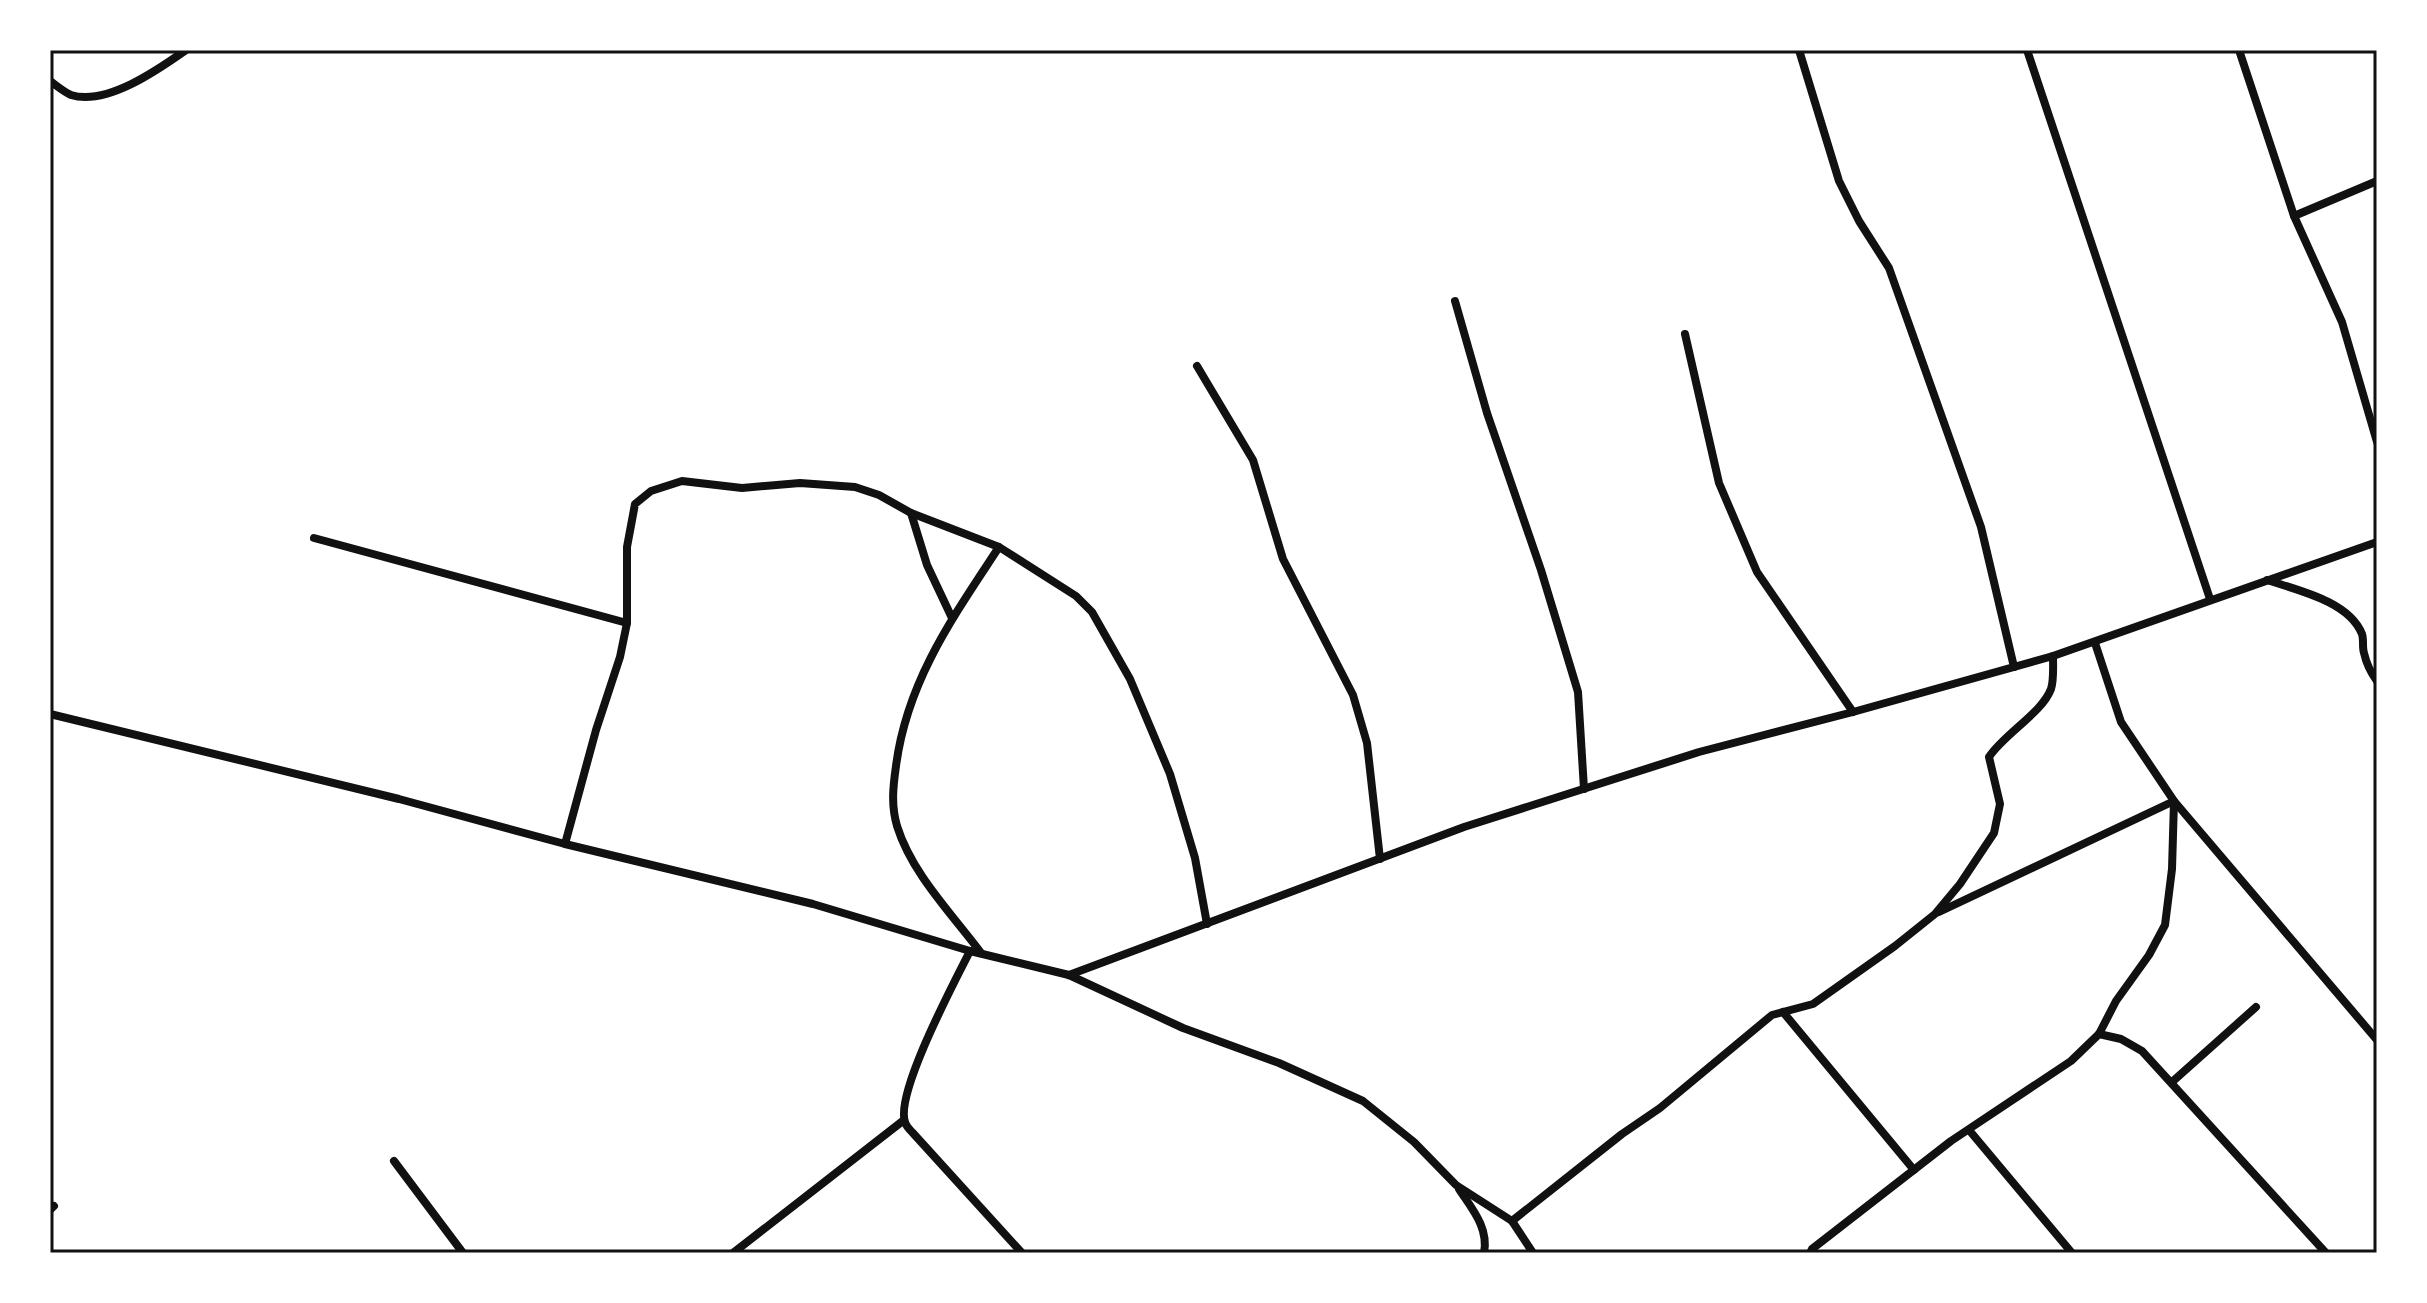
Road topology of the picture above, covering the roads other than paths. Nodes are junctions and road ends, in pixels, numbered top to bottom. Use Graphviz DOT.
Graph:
graph roads {
  1 [pos="186,50"];
  2 [pos="1799,50"];
  3 [pos="2027,50"];
  4 [pos="2239,50"];
  5 [pos="50,81"];
  6 [pos="2377,181"];
  7 [pos="2294,216"];
  8 [pos="1455,301"];
  9 [pos="1685,334"];
  10 [pos="1197,366"];
  11 [pos="2377,442"];
  12 [pos="911,513"];
  13 [pos="314,538"];
  14 [pos="2377,542"];
  15 [pos="999,547"];
  16 [pos="2266,579"];
  17 [pos="2210,599"];
  18 [pos="952,618"];
  19 [pos="627,623"];
  20 [pos="2095,643"];
  21 [pos="2053,656"];
  22 [pos="2014,667"];
  23 [pos="2377,681"];
  24 [pos="1853,712"];
  25 [pos="50,714"];
  26 [pos="1584,789"];
  27 [pos="2174,801"];
  28 [pos="565,844"];
  29 [pos="1380,859"];
  30 [pos="1935,914"];
  31 [pos="1207,924"];
  32 [pos="970,951"];
  33 [pos="982,954"];
  34 [pos="1069,975"];
  35 [pos="2256,1007"];
  36 [pos="1783,1012"];
  37 [pos="2099,1034"];
  38 [pos="2377,1040"];
  39 [pos="2172,1082"];
  40 [pos="904,1120"];
  41 [pos="1969,1130"];
  42 [pos="394,1161"];
  43 [pos="1914,1170"];
  44 [pos="1456,1185"];
  45 [pos="1512,1221"];
  46 [pos="463,1253"];
  47 [pos="733,1253"];
  48 [pos="1022,1253"];
  49 [pos="1484,1253"];
  50 [pos="1533,1253"];
  51 [pos="1810,1253"];
  52 [pos="2072,1253"];
  53 [pos="2326,1253"];
  1 -- 5 [label="street"];
  2 -- 22 [label="street"];
  3 -- 17 [label="street"];
  4 -- 7 [label="street"];
  6 -- 7 [label="street"];
  7 -- 11 [label="street"];
  8 -- 26 [label="street"];
  9 -- 24 [label="street"];
  10 -- 29 [label="street"];
  12 -- 15 [label="street"];
  12 -- 18 [label="street"];
  12 -- 19 [label="street"];
  13 -- 19 [label="street"];
  14 -- 16 [label="street"];
  15 -- 18 [label="street"];
  15 -- 31 [label="street"];
  16 -- 17 [label="street"];
  16 -- 23 [label="street"];
  17 -- 20 [label="street"];
  18 -- 33 [label="street"];
  19 -- 28 [label="street"];
  20 -- 21 [label="street"];
  20 -- 27 [label="street"];
  21 -- 22 [label="street"];
  21 -- 30 [label="street"];
  22 -- 24 [label="street"];
  24 -- 26 [label="street"];
  25 -- 28 [label="street"];
  26 -- 29 [label="street"];
  27 -- 30 [label="street"];
  27 -- 37 [label="street"];
  27 -- 38 [label="street"];
  28 -- 32 [label="street"];
  29 -- 31 [label="street"];
  30 -- 36 [label="street"];
  31 -- 34 [label="street"];
  32 -- 33 [label="street"];
  32 -- 40 [label="street"];
  33 -- 34 [label="street"];
  34 -- 44 [label="street"];
  35 -- 39 [label="street"];
  36 -- 43 [label="street"];
  36 -- 45 [label="street"];
  37 -- 39 [label="street"];
  37 -- 41 [label="street"];
  39 -- 53 [label="street"];
  40 -- 47 [label="street"];
  40 -- 48 [label="street"];
  41 -- 43 [label="street"];
  41 -- 52 [label="street"];
  42 -- 46 [label="street"];
  43 -- 51 [label="street"];
  44 -- 45 [label="street"];
  44 -- 49 [label="street"];
  45 -- 50 [label="street"];
}
